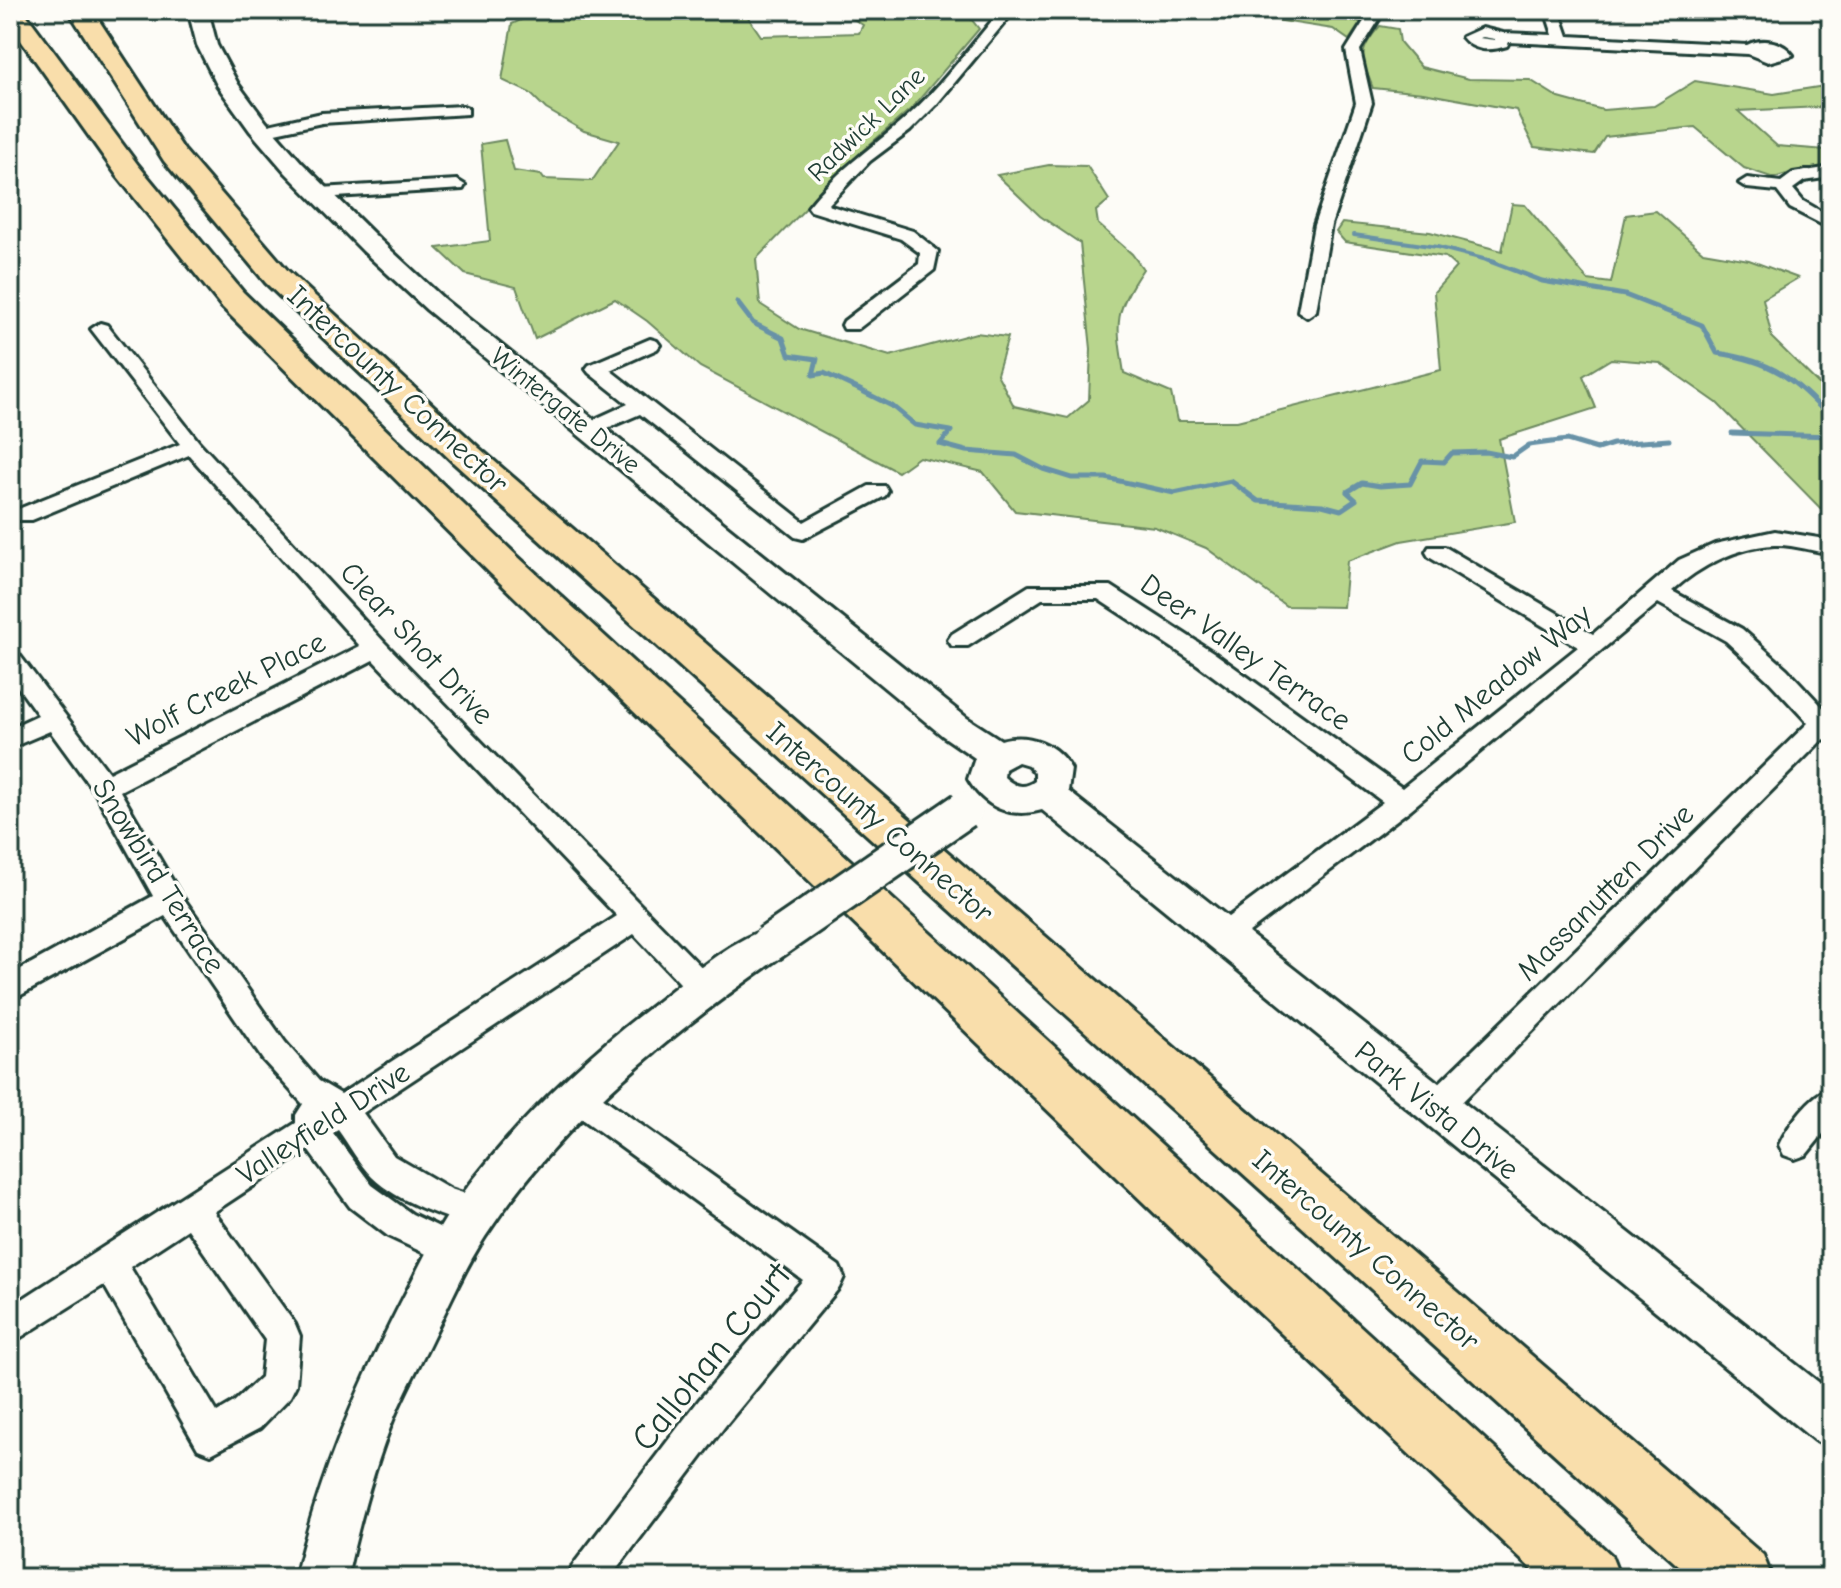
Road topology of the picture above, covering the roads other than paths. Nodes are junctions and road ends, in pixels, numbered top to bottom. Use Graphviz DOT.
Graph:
graph roads {
  1 [pos="11,10"];
  2 [pos="80,10"];
  3 [pos="198,10"];
  4 [pos="1008,10"];
  5 [pos="1378,10"];
  6 [pos="1552,10"];
  7 [pos="1503,37"];
  8 [pos="1562,40"];
  9 [pos="1751,50"];
  10 [pos="463,111"];
  11 [pos="261,131"];
  12 [pos="1831,172"];
  13 [pos="1747,183"];
  14 [pos="457,185"];
  15 [pos="1784,187"];
  16 [pos="320,193"];
  17 [pos="1831,224"];
  18 [pos="1307,311"];
  19 [pos="851,325"];
  20 [pos="100,329"];
  21 [pos="650,345"];
  22 [pos="640,406"];
  23 [pos="589,429"];
  24 [pos="192,446"];
  25 [pos="877,491"];
  26 [pos="24,515"];
  27 [pos="1831,547"];
  28 [pos="1437,552"];
  29 [pos="1656,592"];
  30 [pos="960,640"];
  31 [pos="1595,646"];
  32 [pos="376,648"];
  33 [pos="10,659"];
  34 [pos="52,719"];
  35 [pos="1827,728"];
  36 [pos="10,739"];
  37 [pos="984,785"];
  38 [pos="105,787"];
  39 [pos="1046,793"];
  40 [pos="1402,802"];
  41 [pos="169,900"];
  42 [pos="635,919"];
  43 [pos="1222,937"];
  44 [pos="703,988"];
  45 [pos="10,989"];
  46 [pos="308,1091"];
  47 [pos="577,1097"];
  48 [pos="1831,1101"];
  49 [pos="1435,1108"];
  50 [pos="343,1111"];
  51 [pos="313,1131"];
  52 [pos="1795,1145"];
  53 [pos="192,1207"];
  54 [pos="464,1231"];
  55 [pos="108,1261"];
  56 [pos="10,1327"];
  57 [pos="1831,1423"];
  58 [pos="321,1578"];
  59 [pos="586,1578"];
  60 [pos="1588,1578"];
  61 [pos="1740,1578"];
  1 -- 60 [label="highway, Intercounty Connector"];
  2 -- 61 [label="highway, Intercounty Connector"];
  3 -- 11 [label="street, Wintergate Drive"];
  4 -- 19 [label="street, Radwick Lane"];
  5 -- 18 [label="street"];
  6 -- 8 [label="street"];
  7 -- 8 [label="street"];
  8 -- 9 [label="street"];
  10 -- 11 [label="street"];
  11 -- 16 [label="street, Wintergate Drive"];
  12 -- 15 [label="street"];
  13 -- 15 [label="street"];
  14 -- 16 [label="street"];
  15 -- 17 [label="street"];
  16 -- 23 [label="street, Wintergate Drive"];
  20 -- 24 [label="street, Clear Shot Drive"];
  21 -- 22 [label="street"];
  22 -- 23 [label="street"];
  22 -- 25 [label="street"];
  23 -- 37 [label="street, Wintergate Drive"];
  24 -- 26 [label="street"];
  24 -- 32 [label="street, Clear Shot Drive"];
  27 -- 29 [label="street, Cold Meadow Way"];
  28 -- 31 [label="street"];
  29 -- 31 [label="street, Cold Meadow Way"];
  29 -- 35 [label="street"];
  30 -- 40 [label="street, Deer Valley Terrace"];
  31 -- 40 [label="street, Cold Meadow Way"];
  32 -- 38 [label="street, Wolf Creek Place"];
  32 -- 42 [label="street, Clear Shot Drive"];
  33 -- 34 [label="street, Snowbird Terrace"];
  34 -- 36 [label="street"];
  34 -- 38 [label="street, Snowbird Terrace"];
  35 -- 49 [label="street, Massanutten Drive"];
  37 -- 39 [label="street, Wintergate Drive"];
  37 -- 39 [label="street"];
  37 -- 44 [label="street, bridge"];
  38 -- 41 [label="street, Snowbird Terrace"];
  39 -- 43 [label="street, Park Vista Drive"];
  40 -- 43 [label="street, Cold Meadow Way"];
  41 -- 45 [label="street"];
  41 -- 46 [label="street, Snowbird Terrace"];
  42 -- 44 [label="street, Clear Shot Drive"];
  42 -- 50 [label="street, Valleyfield Drive"];
  43 -- 49 [label="street, Park Vista Drive"];
  44 -- 47 [label="street"];
  46 -- 50 [label="street, Snowbird Terrace"];
  46 -- 51 [label="street"];
  47 -- 54 [label="street"];
  47 -- 59 [label="street, Callohan Court"];
  48 -- 52 [label="street"];
  49 -- 57 [label="street, Park Vista Drive"];
  50 -- 51 [label="street, Valleyfield Drive"];
  50 -- 54 [label="street, Snowbird Terrace"];
  51 -- 53 [label="street, Valleyfield Drive"];
  51 -- 54 [label="street"];
  53 -- 55 [label="street, Valleyfield Drive"];
  53 -- 55 [label="street"];
  54 -- 58 [label="street"];
  55 -- 56 [label="street, Valleyfield Drive"];
}
